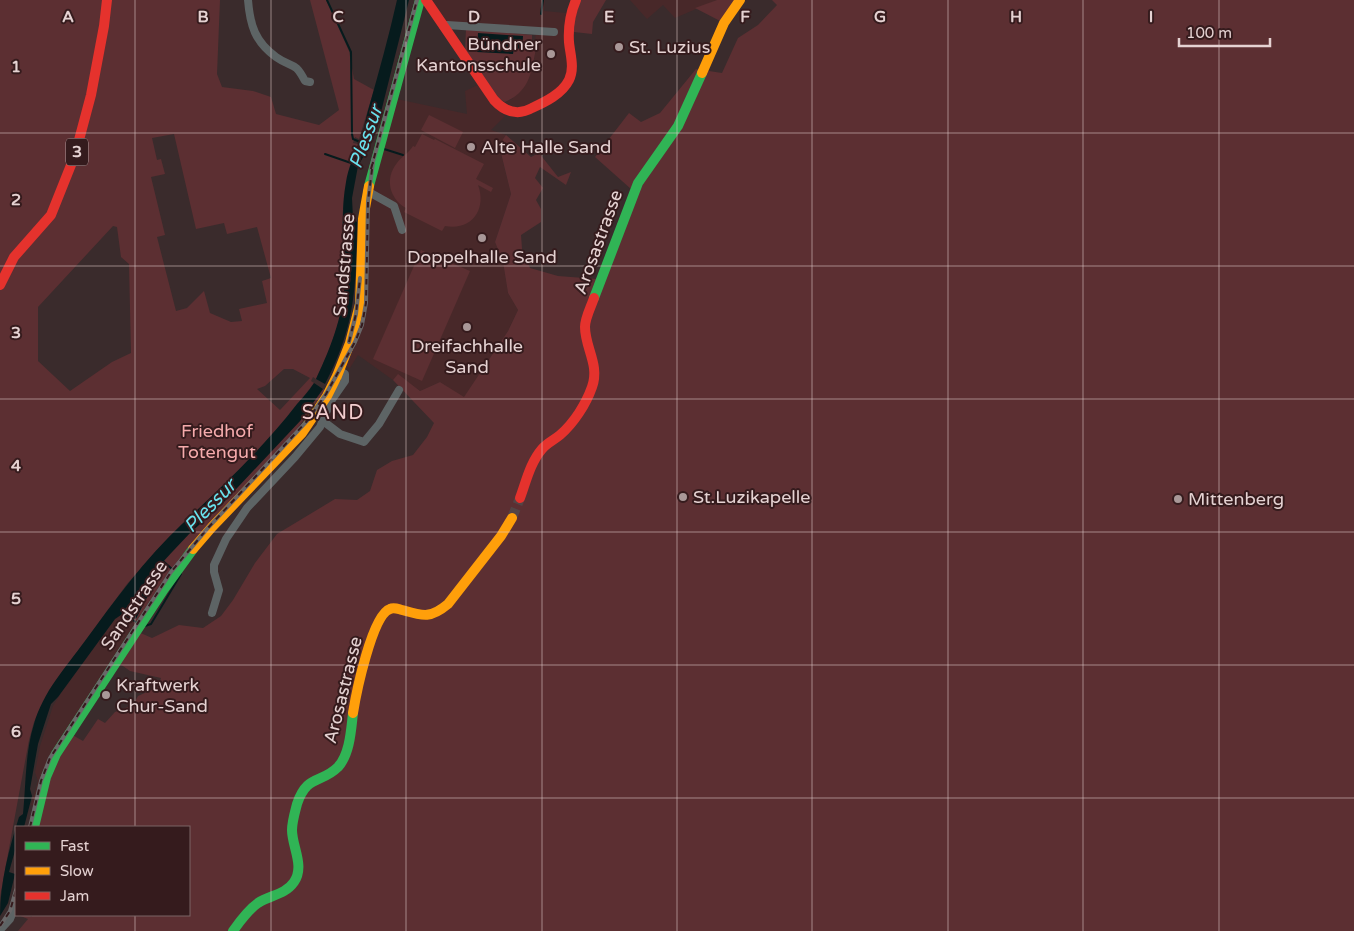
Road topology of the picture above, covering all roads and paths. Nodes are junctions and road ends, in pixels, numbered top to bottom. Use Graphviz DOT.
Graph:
graph roads {
  1 [pos="107,0"];
  2 [pos="248,0"];
  3 [pos="420,0"];
  4 [pos="426,0"];
  5 [pos="576,0"];
  6 [pos="740,0"];
  7 [pos="443,26"];
  8 [pos="554,32"];
  9 [pos="310,82"];
  10 [pos="367,191"];
  11 [pos="402,230"];
  12 [pos="0,285"];
  13 [pos="340,371"];
  14 [pos="399,390"];
  15 [pos="323,421"];
  16 [pos="520,498"];
  17 [pos="512,518"];
  18 [pos="212,613"];
  19 [pos="34,826"];
  20 [pos="15,906"];
  21 [pos="0,930"];
  22 [pos="233,931"];
  1 -- 12 [label="main road, 3"];
  2 -- 9 [label="street"];
  3 -- 10 [label="main road, Sandstrasse"];
  4 -- 7 [label="main road"];
  5 -- 7 [label="main road"];
  6 -- 16 [label="main road, Arosastrasse"];
  7 -- 8 [label="street"];
  10 -- 11 [label="street"];
  10 -- 13 [label="main road, Sandstrasse"];
  13 -- 15 [label="street"];
  13 -- 19 [label="main road, Sandstrasse"];
  14 -- 15 [label="street"];
  15 -- 18 [label="street"];
  17 -- 22 [label="main road, Arosastrasse"];
  20 -- 21 [label="street"];
}
